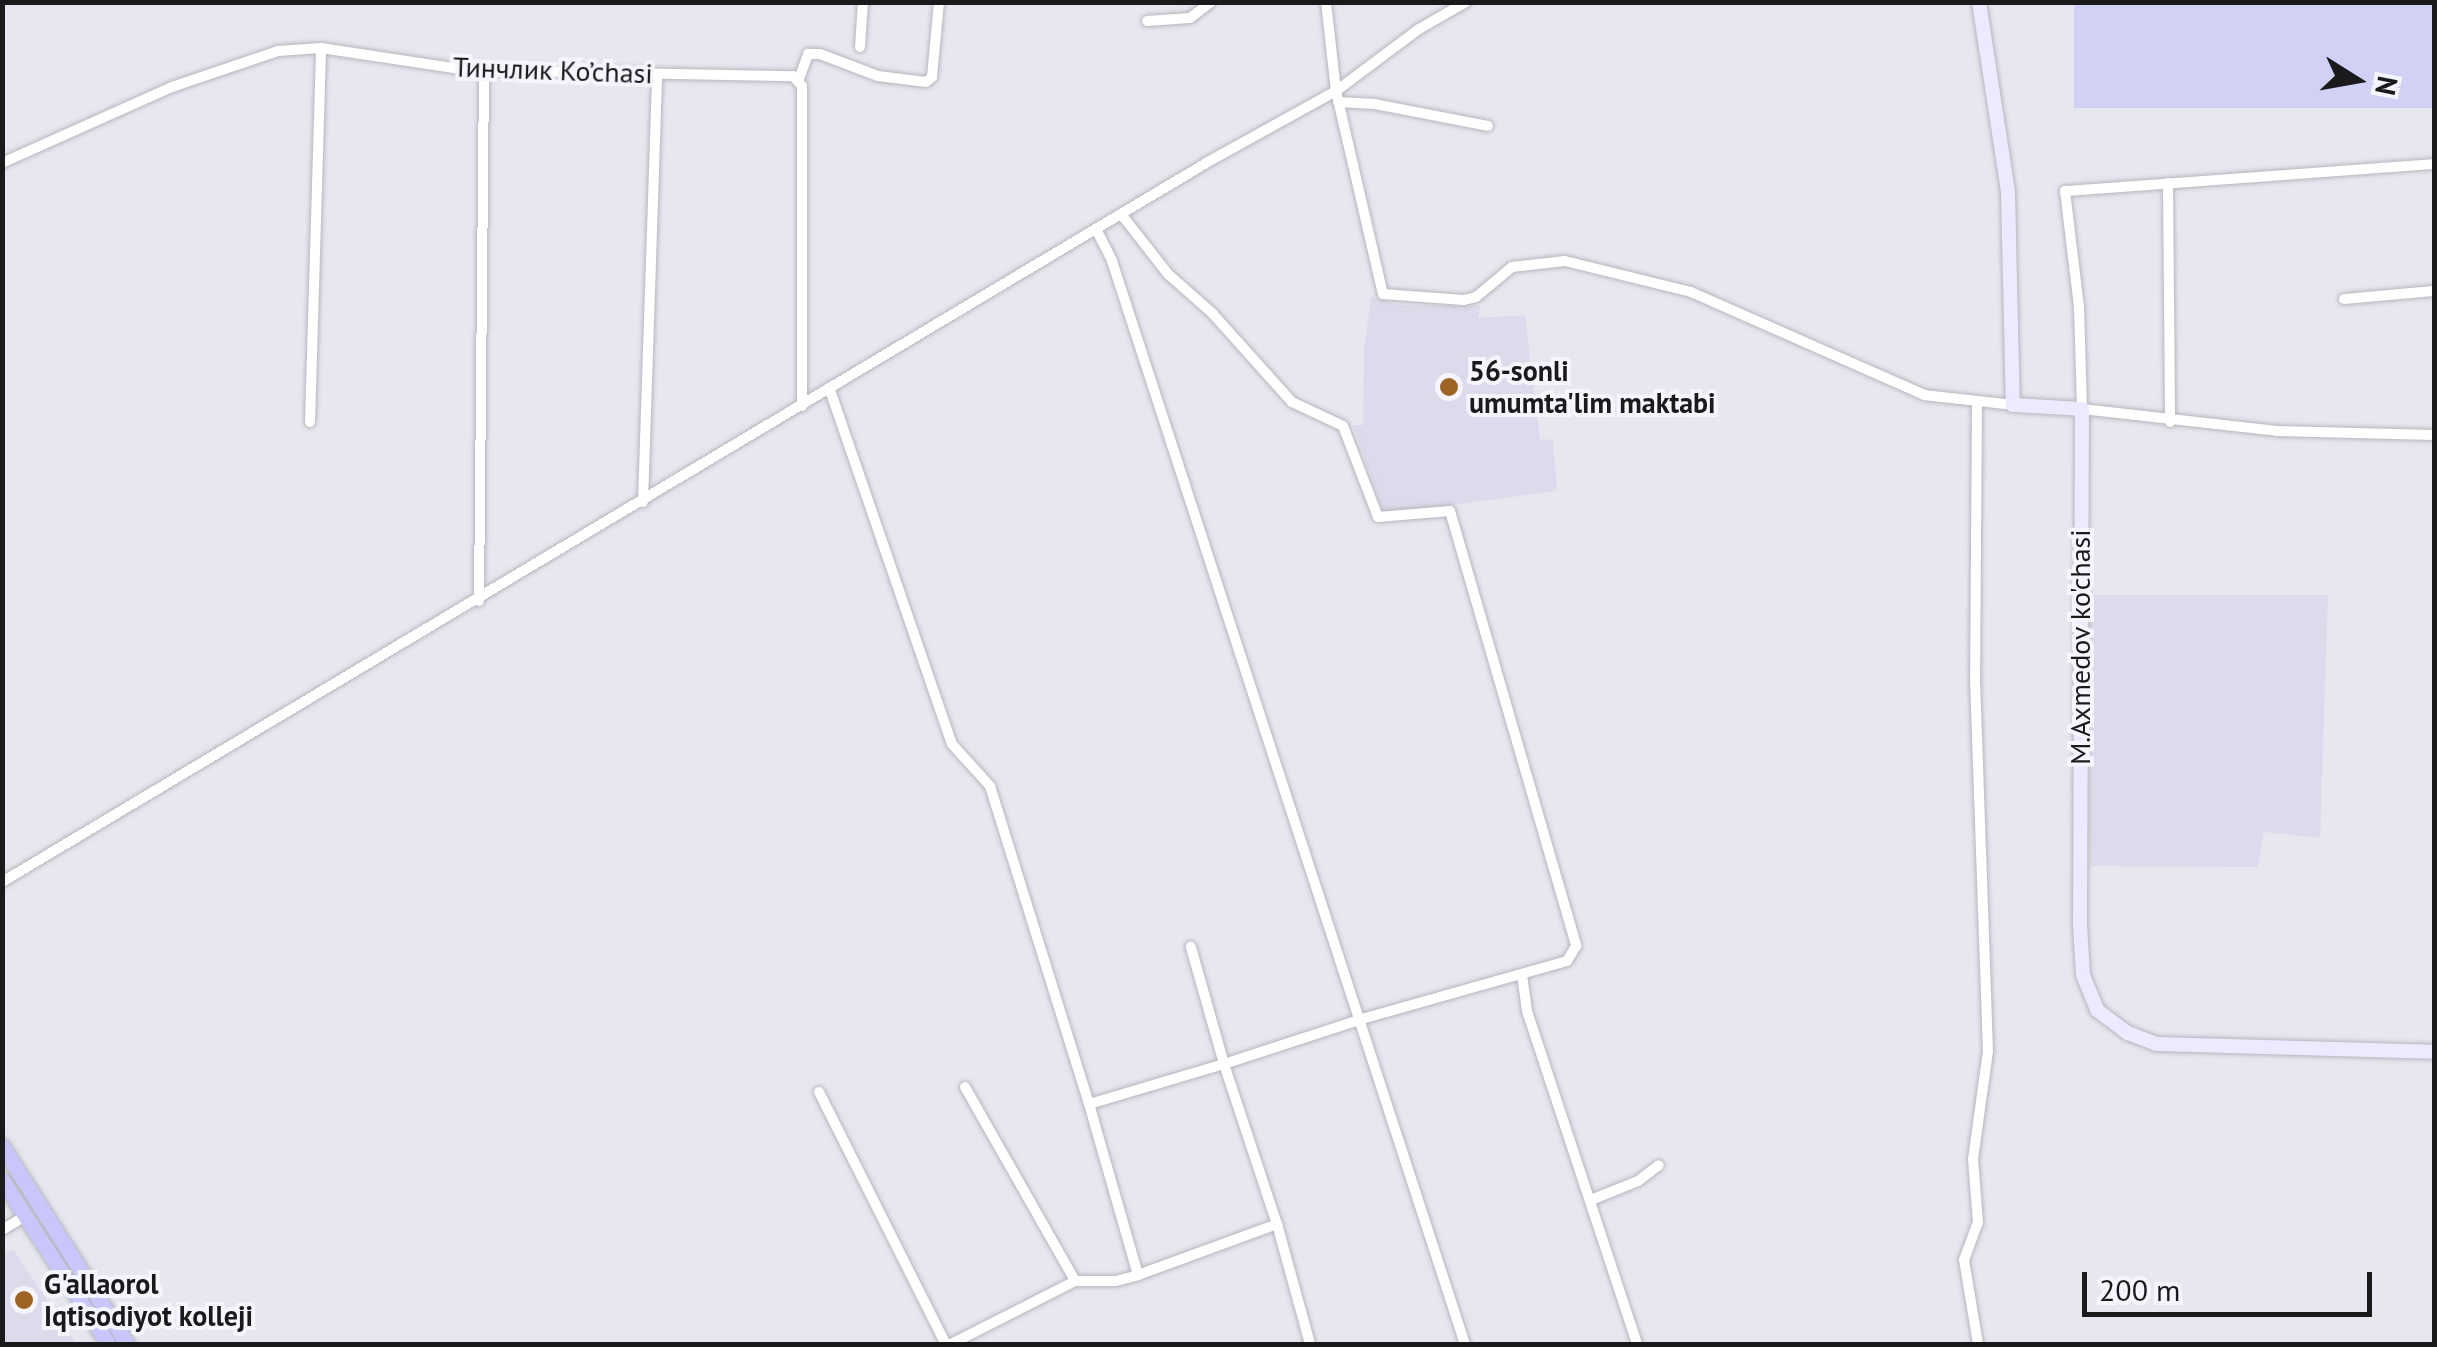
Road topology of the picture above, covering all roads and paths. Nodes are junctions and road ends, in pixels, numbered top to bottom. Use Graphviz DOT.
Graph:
graph roads {
  1 [pos="863,2"];
  2 [pos="940,2"];
  3 [pos="1211,2"];
  4 [pos="1326,2"];
  5 [pos="1466,2"];
  6 [pos="1979,2"];
  7 [pos="1147,22"];
  8 [pos="860,47"];
  9 [pos="320,48"];
  10 [pos="484,70"];
  11 [pos="656,74"];
  12 [pos="799,79"];
  13 [pos="1337,96"];
  14 [pos="1488,126"];
  15 [pos="2,163"];
  16 [pos="2434,164"];
  17 [pos="2168,183"];
  18 [pos="1122,214"];
  19 [pos="1096,230"];
  20 [pos="2434,291"];
  21 [pos="2344,299"];
  22 [pos="830,390"];
  23 [pos="1977,403"];
  24 [pos="2013,405"];
  25 [pos="802,406"];
  26 [pos="2078,409"];
  27 [pos="310,422"];
  28 [pos="2170,422"];
  29 [pos="2434,436"];
  30 [pos="644,502"];
  31 [pos="479,601"];
  32 [pos="2,882"];
  33 [pos="1191,947"];
  34 [pos="1522,975"];
  35 [pos="1359,1020"];
  36 [pos="2434,1052"];
  37 [pos="1224,1064"];
  38 [pos="965,1087"];
  39 [pos="819,1092"];
  40 [pos="1089,1104"];
  41 [pos="2,1146"];
  42 [pos="1659,1165"];
  43 [pos="2,1180"];
  44 [pos="1591,1200"];
  45 [pos="24,1216"];
  46 [pos="1278,1224"];
  47 [pos="2,1230"];
  48 [pos="1138,1276"];
  49 [pos="1074,1281"];
  50 [pos="97,1310"];
  51 [pos="108,1344"];
  52 [pos="128,1344"];
  53 [pos="949,1344"];
  54 [pos="1310,1344"];
  55 [pos="1466,1344"];
  56 [pos="1638,1344"];
  57 [pos="1978,1344"];
  1 -- 8 [label="street"];
  2 -- 12 [label="street"];
  3 -- 7 [label="street"];
  4 -- 13 [label="street"];
  5 -- 13 [label="street"];
  6 -- 24 [label="main road"];
  9 -- 10 [label="street, Тинчлик Ko’chasi"];
  9 -- 15 [label="street, Тинчлик Ko’chasi"];
  9 -- 27 [label="street"];
  10 -- 11 [label="street, Тинчлик Ko’chasi"];
  10 -- 31 [label="street"];
  11 -- 12 [label="street, Тинчлик Ko’chasi"];
  11 -- 30 [label="street"];
  12 -- 25 [label="street"];
  13 -- 14 [label="street"];
  13 -- 18 [label="street"];
  13 -- 23 [label="street"];
  16 -- 17 [label="street"];
  17 -- 26 [label="street"];
  17 -- 28 [label="street"];
  18 -- 19 [label="street"];
  18 -- 34 [label="street"];
  19 -- 22 [label="street"];
  19 -- 35 [label="street"];
  20 -- 21 [label="street"];
  22 -- 25 [label="street"];
  22 -- 40 [label="street"];
  23 -- 24 [label="street"];
  23 -- 57 [label="street"];
  24 -- 26 [label="main road"];
  25 -- 30 [label="street"];
  26 -- 28 [label="street"];
  26 -- 36 [label="main road, M.Axmedov ko'chasi"];
  28 -- 29 [label="street"];
  30 -- 31 [label="street"];
  31 -- 32 [label="street"];
  33 -- 37 [label="street"];
  34 -- 35 [label="street"];
  34 -- 44 [label="street"];
  35 -- 37 [label="street"];
  35 -- 55 [label="street"];
  37 -- 40 [label="street"];
  37 -- 46 [label="street"];
  38 -- 49 [label="street"];
  39 -- 53 [label="street"];
  40 -- 48 [label="street"];
  41 -- 50 [label="highway"];
  42 -- 44 [label="street"];
  43 -- 45 [label="highway"];
  44 -- 56 [label="street"];
  45 -- 47 [label="street"];
  45 -- 50 [label="highway"];
  46 -- 48 [label="street"];
  46 -- 54 [label="street"];
  48 -- 49 [label="street"];
  49 -- 53 [label="street"];
  50 -- 51 [label="highway"];
  50 -- 52 [label="highway"];
}
